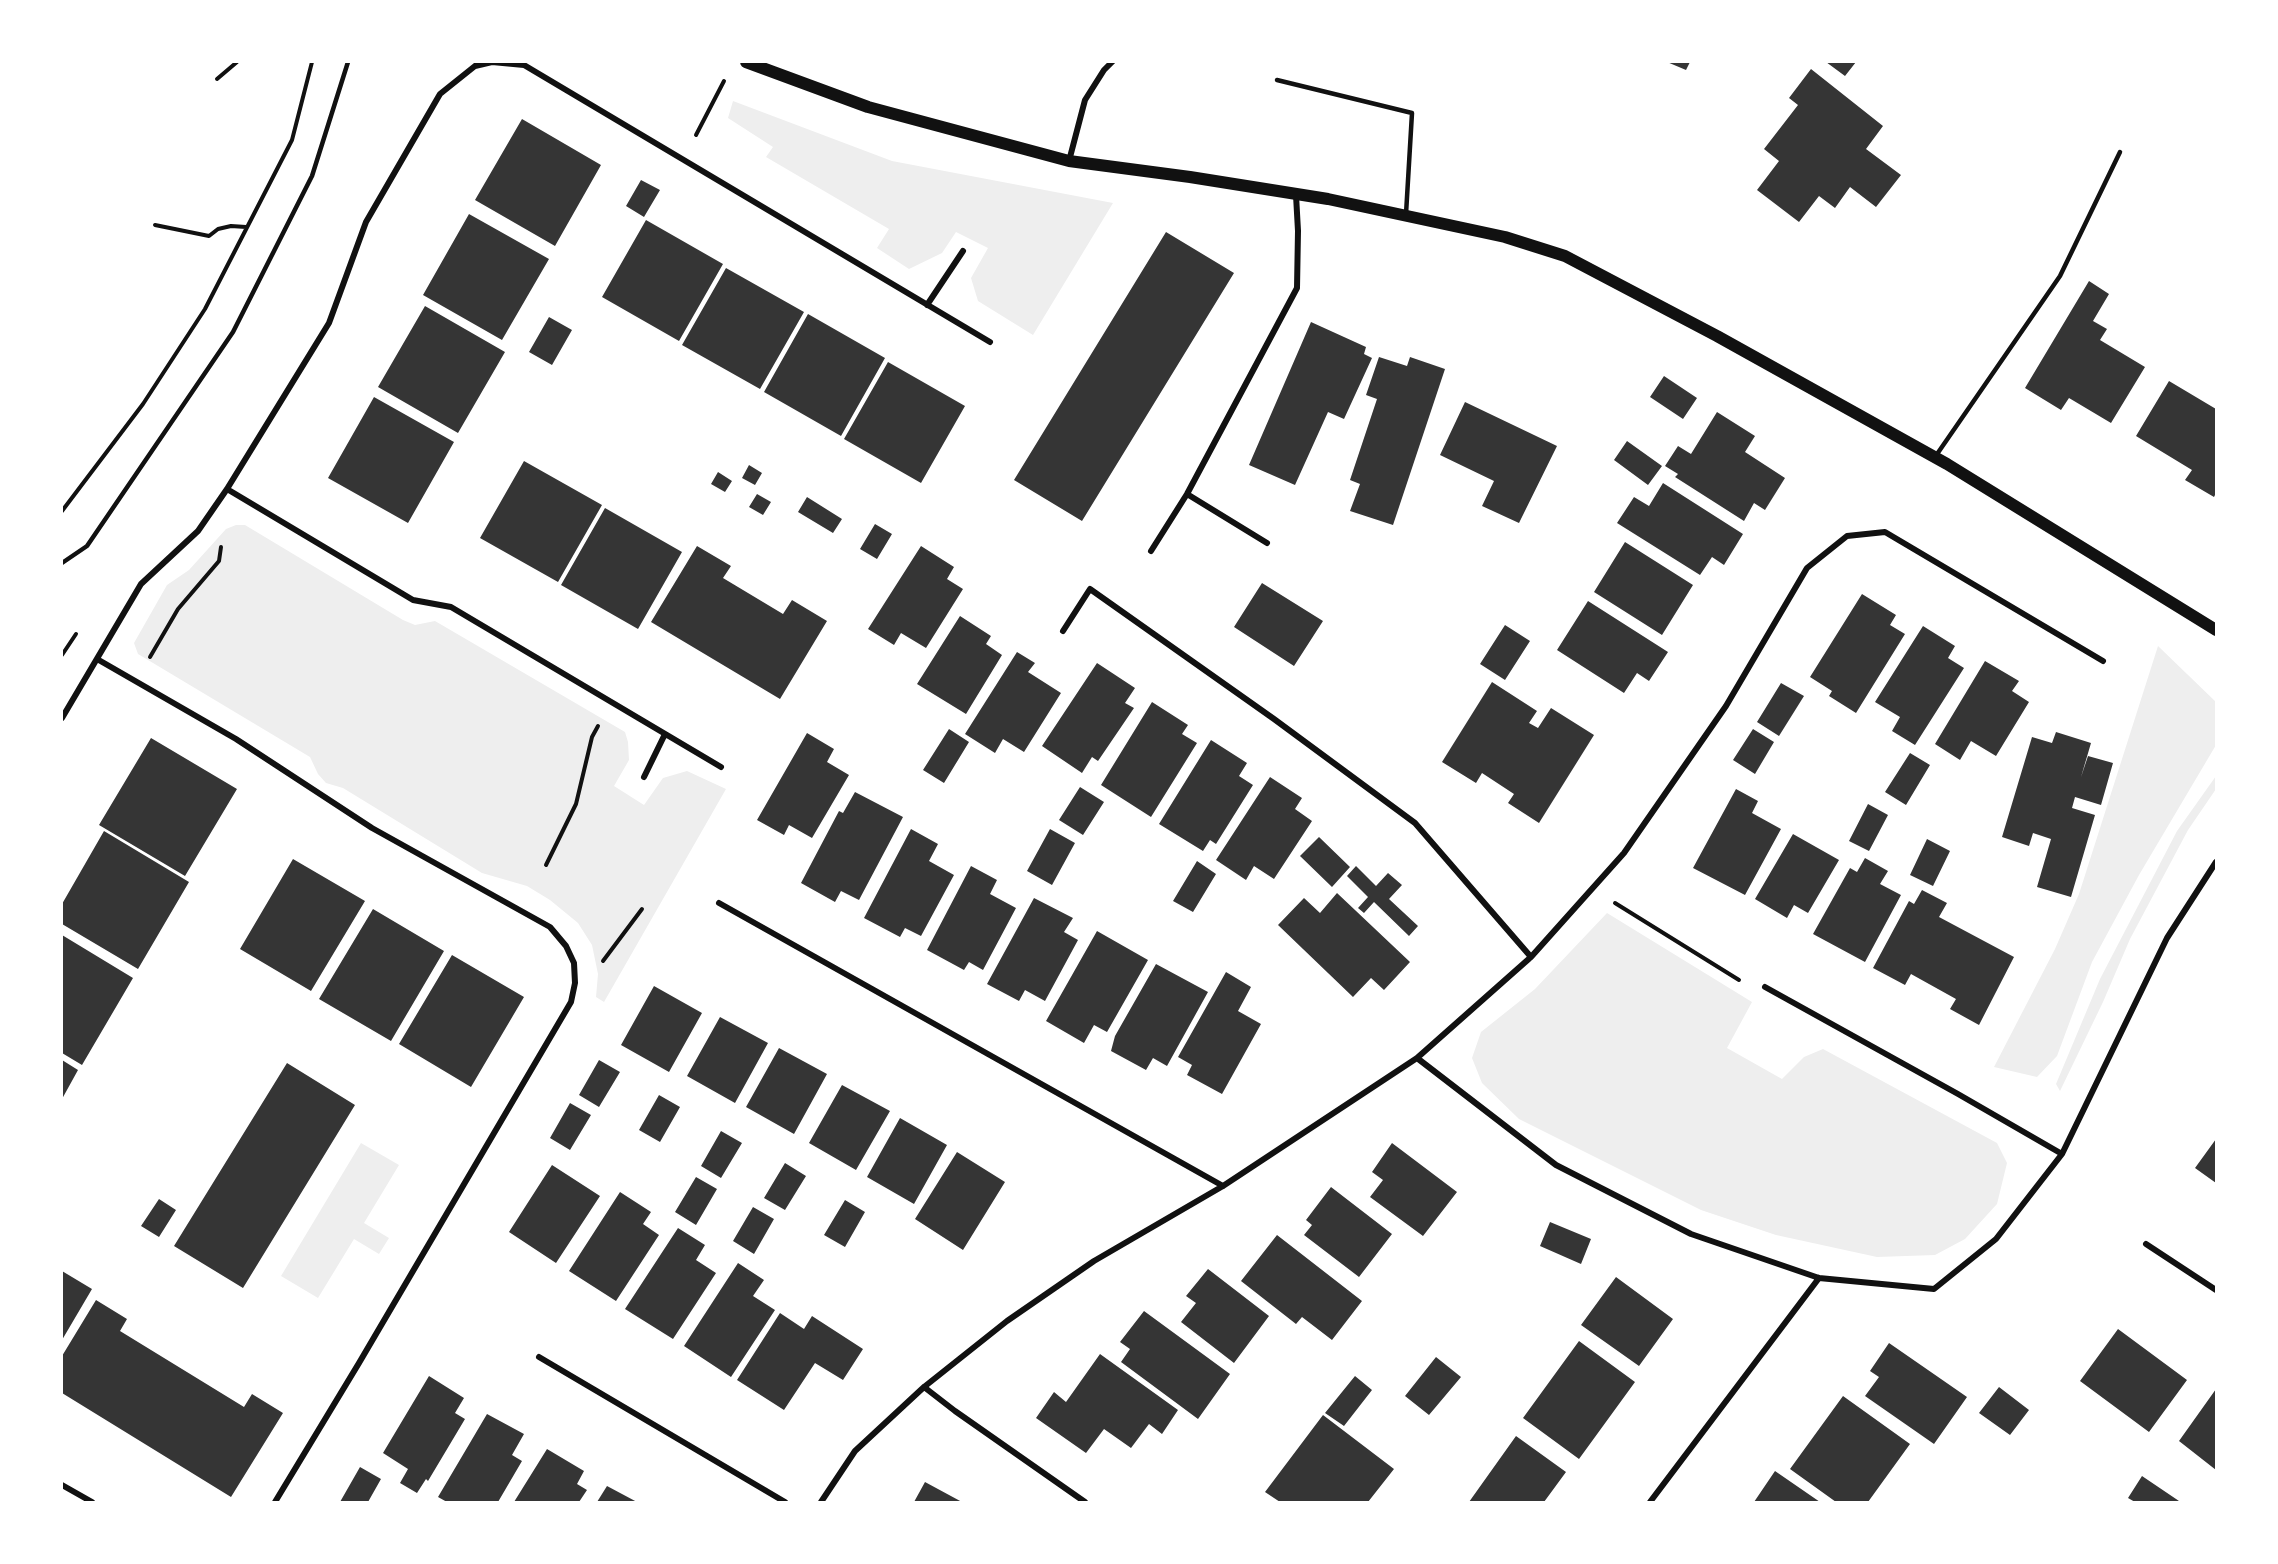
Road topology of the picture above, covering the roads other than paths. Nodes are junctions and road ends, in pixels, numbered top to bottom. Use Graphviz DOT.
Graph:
graph roads {
  1 [pos="348,62"];
  2 [pos="746,62"];
  3 [pos="1112,62"];
  4 [pos="1277,80"];
  5 [pos="2120,152"];
  6 [pos="1069,161"];
  7 [pos="1296,195"];
  8 [pos="1406,216"];
  9 [pos="963,252"];
  10 [pos="927,304"];
  11 [pos="990,342"];
  12 [pos="1935,457"];
  13 [pos="227,489"];
  14 [pos="1187,494"];
  15 [pos="1267,543"];
  16 [pos="1151,551"];
  17 [pos="62,563"];
  18 [pos="2217,630"];
  19 [pos="1063,631"];
  20 [pos="97,659"];
  21 [pos="2103,661"];
  22 [pos="62,718"];
  23 [pos="665,734"];
  24 [pos="721,767"];
  25 [pos="644,777"];
  26 [pos="2217,862"];
  27 [pos="719,903"];
  28 [pos="1531,957"];
  29 [pos="1765,987"];
  30 [pos="1417,1058"];
  31 [pos="2062,1154"];
  32 [pos="1223,1186"];
  33 [pos="2146,1244"];
  34 [pos="1819,1278"];
  35 [pos="2217,1290"];
  36 [pos="539,1357"];
  37 [pos="924,1387"];
  38 [pos="62,1485"];
  39 [pos="92,1503"];
  40 [pos="275,1503"];
  41 [pos="785,1503"];
  42 [pos="821,1503"];
  43 [pos="1085,1503"];
  44 [pos="1650,1503"];
  1 -- 17 [label="lane"];
  2 -- 6 [label="main road"];
  3 -- 6 [label="street"];
  4 -- 8 [label="lane"];
  5 -- 12 [label="lane"];
  6 -- 7 [label="main road"];
  7 -- 8 [label="main road"];
  7 -- 14 [label="street"];
  8 -- 12 [label="main road"];
  9 -- 10 [label="street"];
  10 -- 11 [label="street"];
  10 -- 13 [label="street"];
  12 -- 18 [label="main road"];
  13 -- 20 [label="street"];
  13 -- 23 [label="street"];
  14 -- 15 [label="street"];
  14 -- 16 [label="street"];
  19 -- 28 [label="street"];
  20 -- 22 [label="street"];
  20 -- 40 [label="street"];
  21 -- 28 [label="street"];
  23 -- 24 [label="street"];
  23 -- 25 [label="street"];
  26 -- 31 [label="street"];
  27 -- 32 [label="street"];
  28 -- 30 [label="street"];
  29 -- 31 [label="street"];
  30 -- 32 [label="street"];
  30 -- 34 [label="street"];
  31 -- 34 [label="street"];
  32 -- 37 [label="street"];
  33 -- 35 [label="street"];
  34 -- 44 [label="street"];
  36 -- 41 [label="street"];
  37 -- 42 [label="street"];
  37 -- 43 [label="street"];
  38 -- 39 [label="street"];
}
